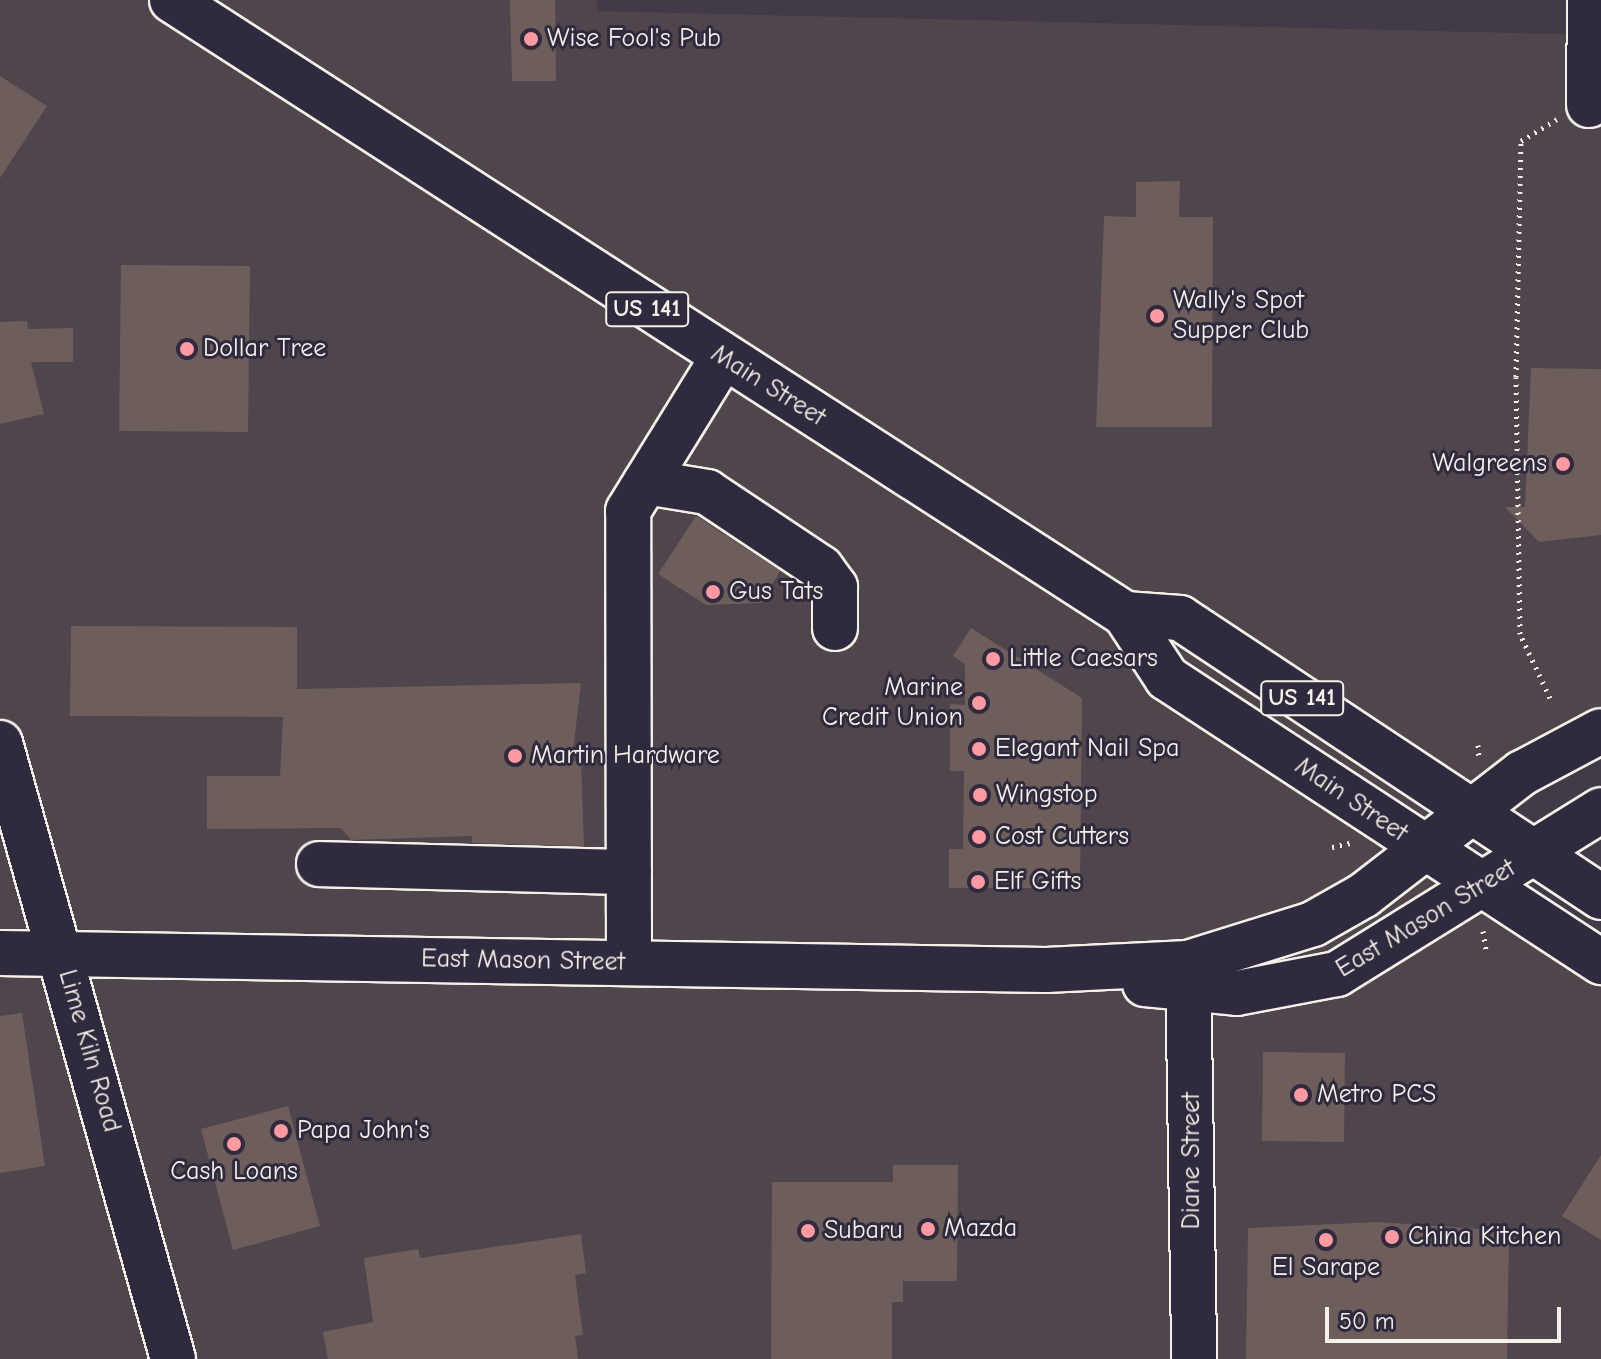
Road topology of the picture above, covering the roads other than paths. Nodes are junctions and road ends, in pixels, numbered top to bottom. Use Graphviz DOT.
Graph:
graph roads {
  1 [pos="172,0"];
  2 [pos="1590,0"];
  3 [pos="1589,105"];
  4 [pos="723,357"];
  5 [pos="646,482"];
  6 [pos="1125,614"];
  7 [pos="835,628"];
  8 [pos="1601,731"];
  9 [pos="0,743"];
  10 [pos="1601,810"];
  11 [pos="1468,812"];
  12 [pos="1424,849"];
  13 [pos="1535,854"];
  14 [pos="319,864"];
  15 [pos="629,872"];
  16 [pos="1485,888"];
  17 [pos="1601,897"];
  18 [pos="0,953"];
  19 [pos="61,953"];
  20 [pos="1601,962"];
  21 [pos="629,963"];
  22 [pos="1189,976"];
  23 [pos="173,1359"];
  24 [pos="1194,1359"];
  1 -- 4 [label="main road, Main Street / US 141"];
  2 -- 3 [label="main road"];
  4 -- 5 [label="main road"];
  4 -- 6 [label="main road, Main Street / US 141"];
  5 -- 7 [label="main road"];
  5 -- 15 [label="main road"];
  6 -- 11 [label="main road, Main Street / US 141"];
  6 -- 12 [label="main road, Main Street / US 141"];
  8 -- 11 [label="main road, East Mason Street"];
  9 -- 19 [label="main road, Lime Kiln Road"];
  10 -- 13 [label="main road, East Mason Street"];
  11 -- 12 [label="main road, East Mason Street"];
  11 -- 13 [label="main road, Main Street / US 141"];
  12 -- 16 [label="main road, Main Street / US 141"];
  12 -- 22 [label="main road, East Mason Street"];
  13 -- 16 [label="main road, East Mason Street"];
  13 -- 17 [label="main road, Main Street / US 141"];
  14 -- 15 [label="main road"];
  15 -- 21 [label="main road"];
  16 -- 20 [label="main road, Main Street / US 141"];
  16 -- 22 [label="main road, East Mason Street"];
  18 -- 19 [label="main road, East Mason Street"];
  19 -- 21 [label="main road, East Mason Street"];
  19 -- 23 [label="main road, Lime Kiln Road"];
  21 -- 22 [label="main road, East Mason Street"];
  22 -- 24 [label="main road, Diane Street"];
}
